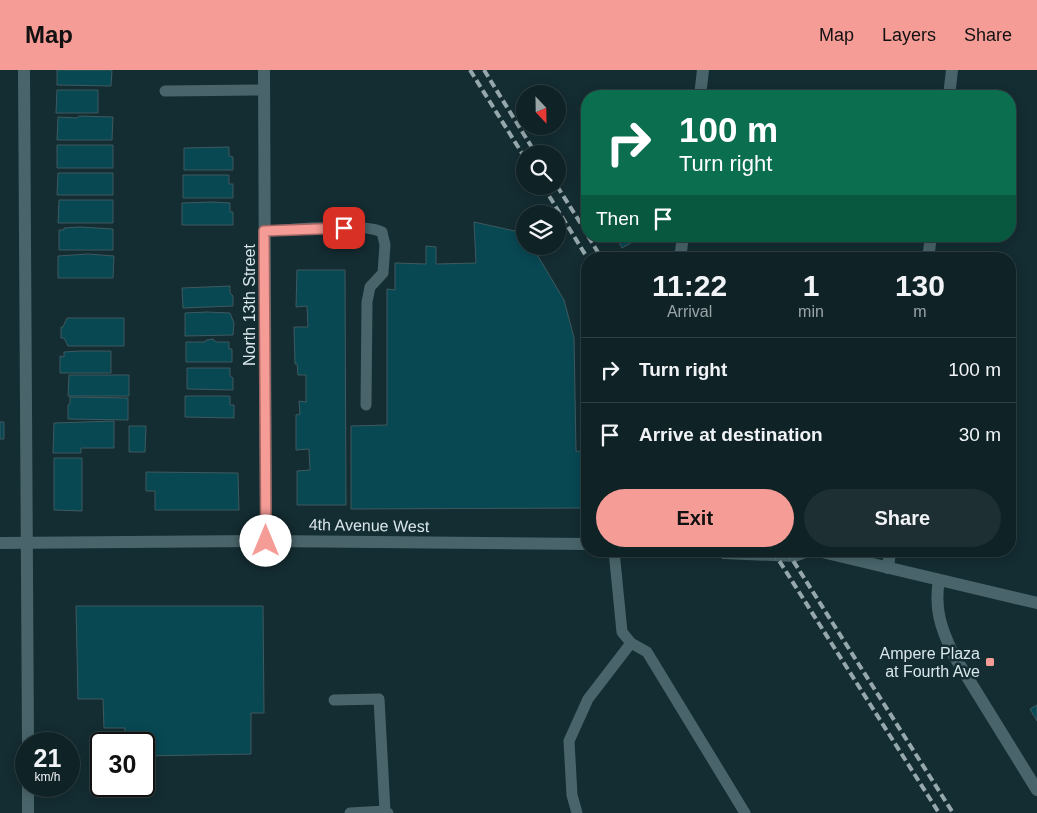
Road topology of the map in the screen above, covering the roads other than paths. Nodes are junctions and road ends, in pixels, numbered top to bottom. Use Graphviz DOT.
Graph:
graph roads {
  1 [pos="24,70"];
  2 [pos="264,70"];
  3 [pos="704,70"];
  4 [pos="952,70"];
  5 [pos="264,90"];
  6 [pos="701,90"];
  7 [pos="950,90"];
  8 [pos="165,91"];
  9 [pos="264,231"];
  10 [pos="366,405"];
  11 [pos="266,541"];
  12 [pos="0,543"];
  13 [pos="27,543"];
  14 [pos="581,544"];
  15 [pos="615,557"];
  16 [pos="843,557"];
  17 [pos="889,557"];
  18 [pos="888,568"];
  19 [pos="939,580"];
  20 [pos="1037,603"];
  21 [pos="631,643"];
  22 [pos="334,700"];
  23 [pos="28,732"];
  24 [pos="1037,790"];
  25 [pos="28,797"];
  26 [pos="386,812"];
  27 [pos="28,813"];
  28 [pos="350,813"];
  29 [pos="577,813"];
  30 [pos="745,813"];
  1 -- 13 [label="street"];
  2 -- 5 [label="street, North 13th Street"];
  3 -- 6 [label="street"];
  4 -- 7 [label="street"];
  5 -- 8 [label="lane"];
  5 -- 9 [label="street, North 13th Street"];
  9 -- 10 [label="lane"];
  9 -- 11 [label="street, North 13th Street"];
  11 -- 13 [label="street, 4th Avenue West"];
  11 -- 14 [label="street, 4th Avenue West"];
  12 -- 13 [label="street, 4th Avenue West"];
  13 -- 23 [label="street"];
  15 -- 21 [label="lane"];
  16 -- 18 [label="street"];
  17 -- 18 [label="street"];
  18 -- 19 [label="street"];
  19 -- 20 [label="street"];
  19 -- 24 [label="street"];
  21 -- 29 [label="lane"];
  21 -- 30 [label="lane"];
  22 -- 26 [label="lane"];
  25 -- 27 [label="street"];
  26 -- 28 [label="lane"];
}
